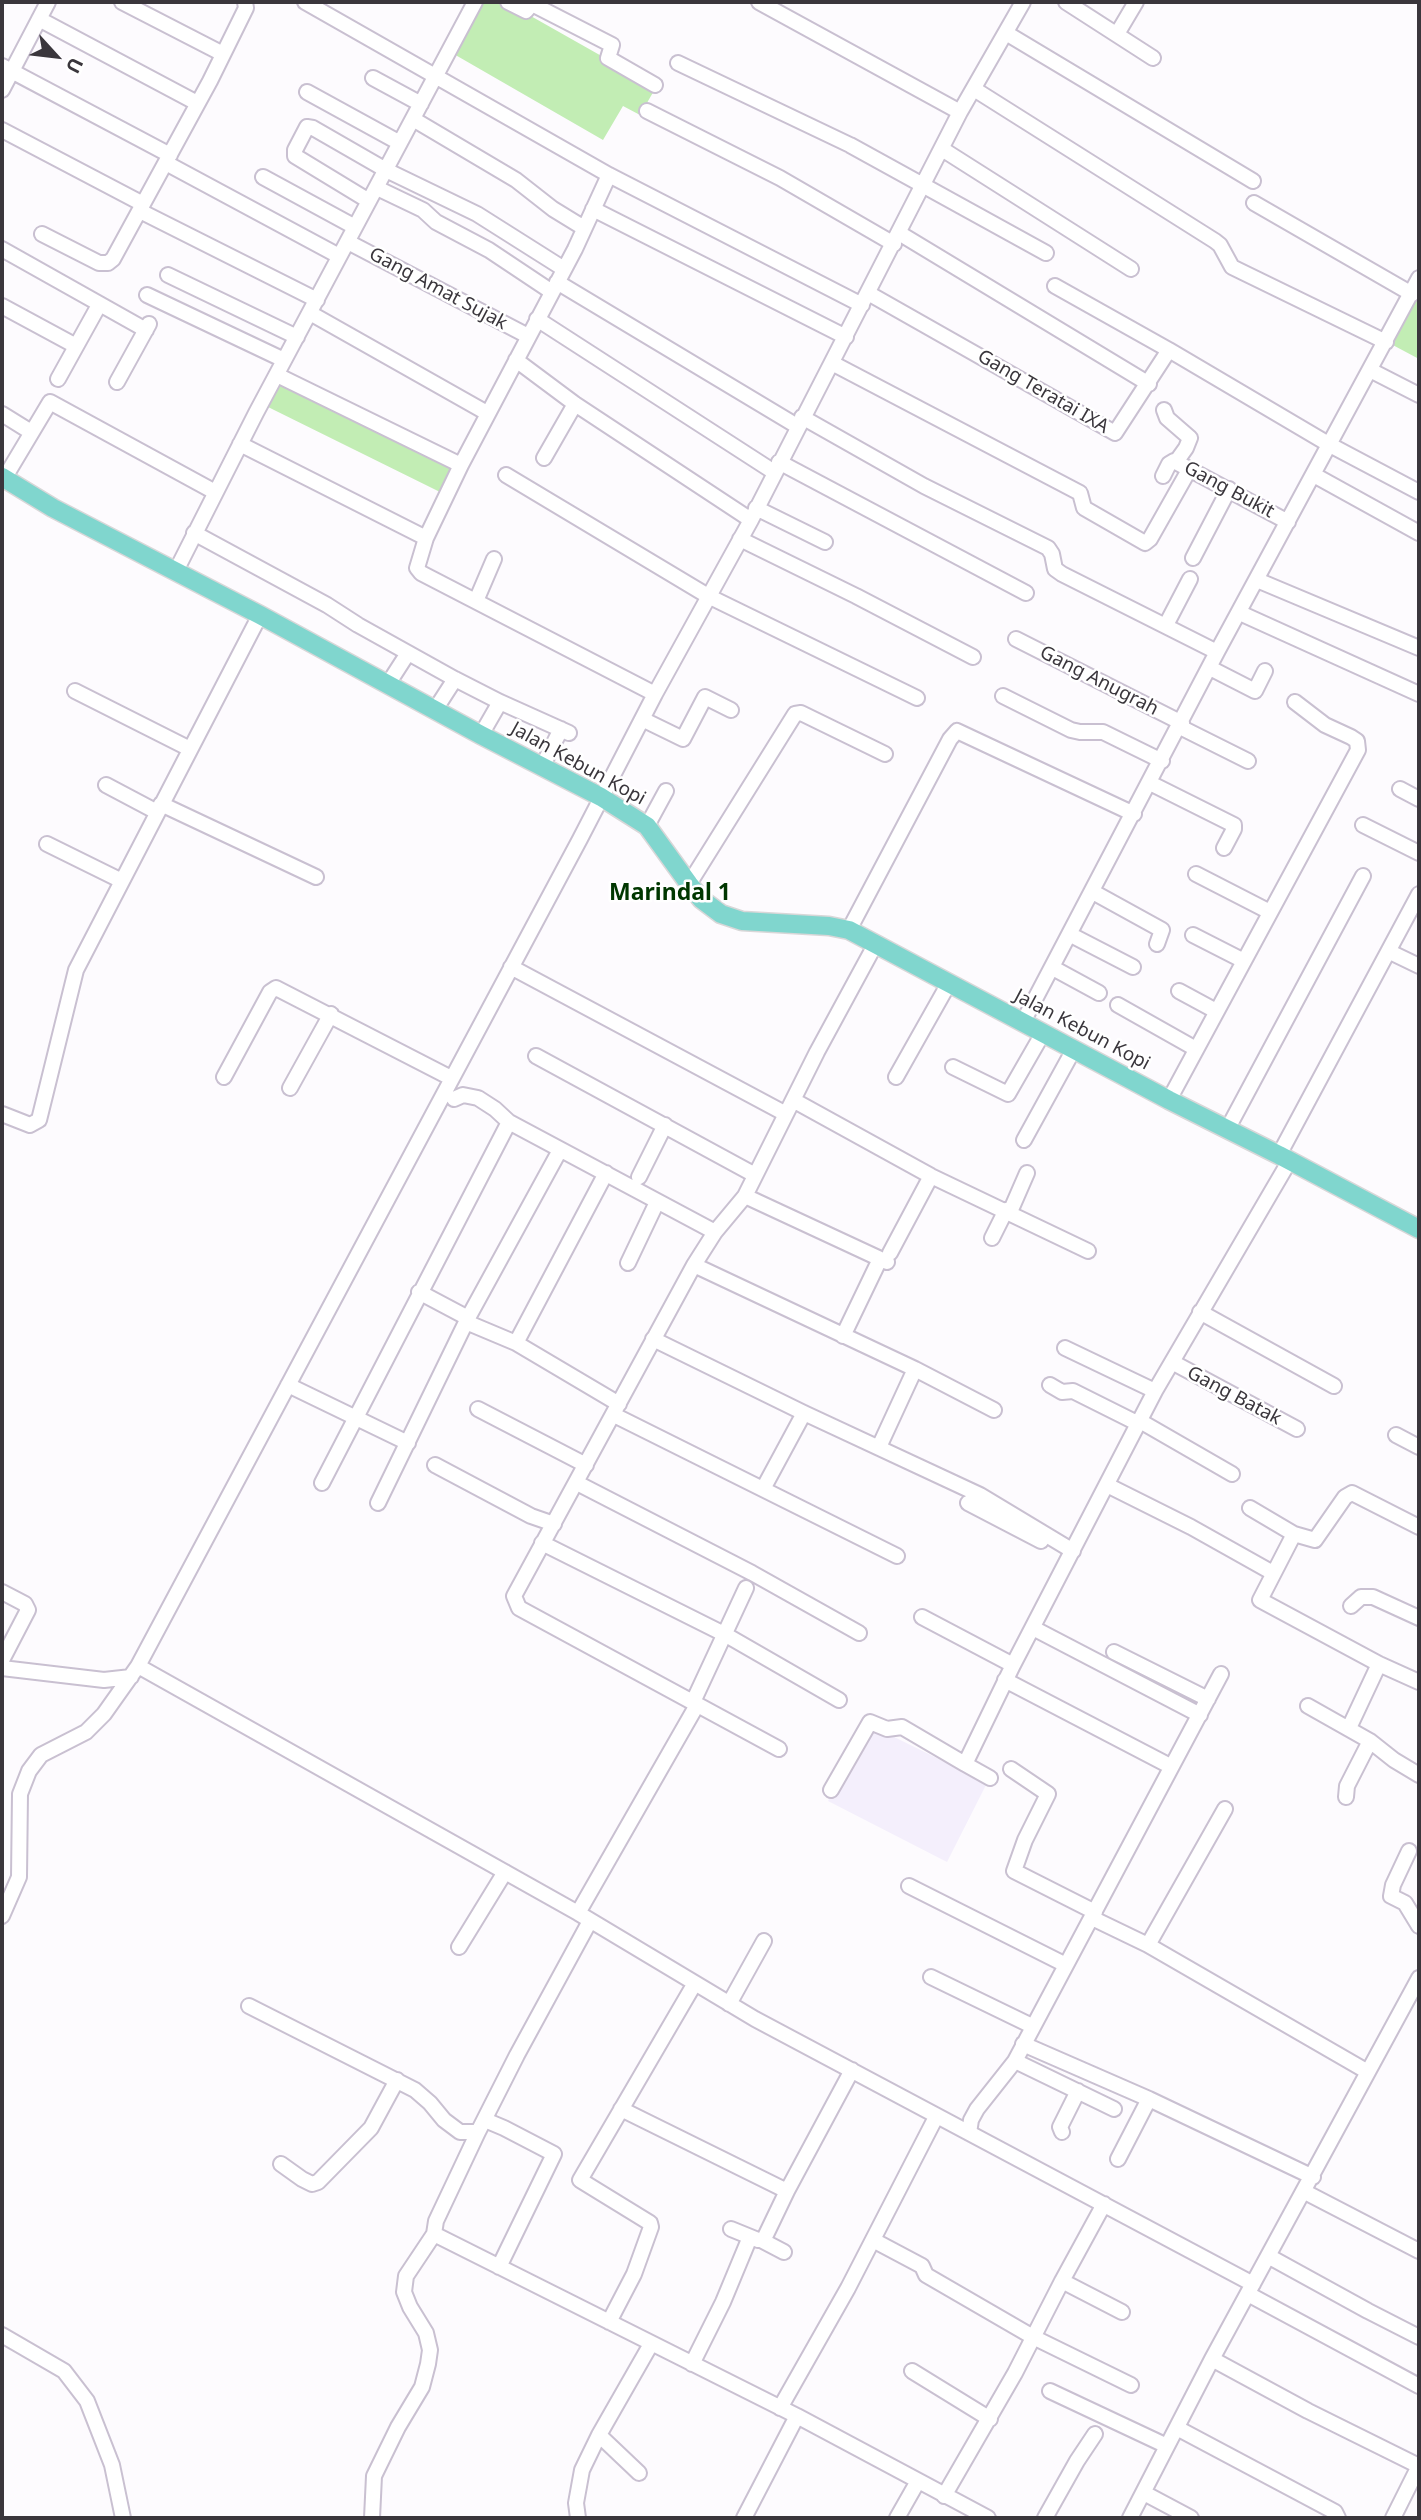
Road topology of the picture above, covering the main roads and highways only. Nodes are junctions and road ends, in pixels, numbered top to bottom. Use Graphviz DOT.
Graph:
graph roads {
  1 [pos="3,478"];
  2 [pos="1419,1229"];
  1 -- 2 [label="main road, Jalan Kebun Kopi"];
}
